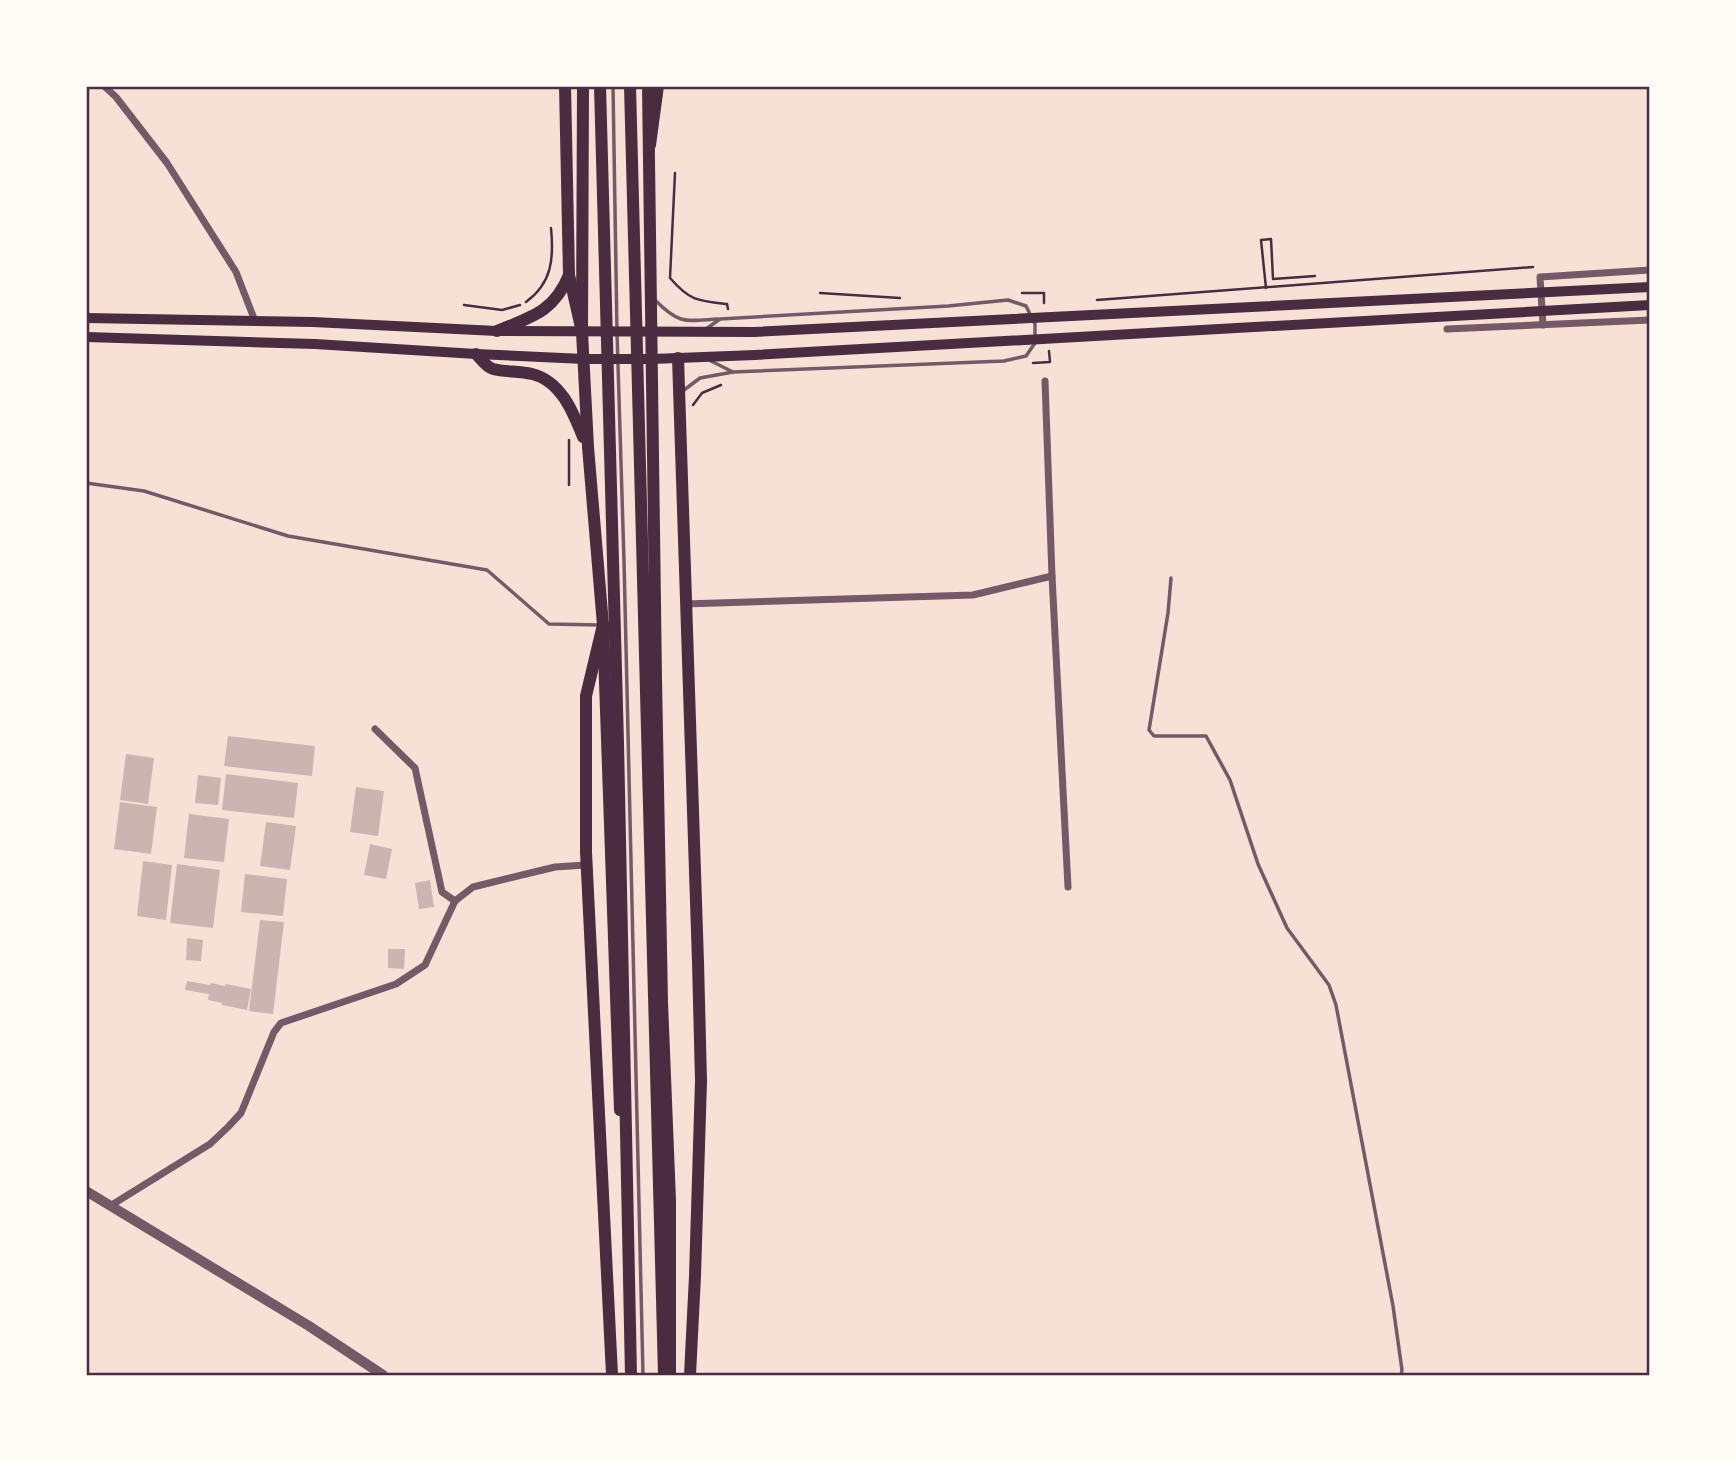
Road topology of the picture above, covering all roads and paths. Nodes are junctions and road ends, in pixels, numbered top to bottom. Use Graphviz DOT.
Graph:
graph roads {
  1 [pos="104,86"];
  2 [pos="565,86"];
  3 [pos="583,86"];
  4 [pos="600,86"];
  5 [pos="613,86"];
  6 [pos="630,86"];
  7 [pos="648,86"];
  8 [pos="658,86"];
  9 [pos="650,145"];
  10 [pos="675,173"];
  11 [pos="551,228"];
  12 [pos="1540,267"];
  13 [pos="1650,270"];
  14 [pos="569,275"];
  15 [pos="1315,276"];
  16 [pos="1650,287"];
  17 [pos="1266,288"];
  18 [pos="652,298"];
  19 [pos="1094,300"];
  20 [pos="716,303"];
  21 [pos="1650,305"];
  22 [pos="464,306"];
  23 [pos="86,318"];
  24 [pos="720,319"];
  25 [pos="1650,320"];
  26 [pos="255,321"];
  27 [pos="1544,325"];
  28 [pos="1447,330"];
  29 [pos="497,331"];
  30 [pos="582,332"];
  31 [pos="617,332"];
  32 [pos="652,332"];
  33 [pos="700,333"];
  34 [pos="86,337"];
  35 [pos="476,354"];
  36 [pos="704,357"];
  37 [pos="678,358"];
  38 [pos="584,359"];
  39 [pos="618,359"];
  40 [pos="652,359"];
  41 [pos="733,372"];
  42 [pos="1045,381"];
  43 [pos="727,382"];
  44 [pos="679,394"];
  45 [pos="689,410"];
  46 [pos="568,435"];
  47 [pos="587,447"];
  48 [pos="86,483"];
  49 [pos="569,485"];
  50 [pos="1052,576"];
  51 [pos="1171,578"];
  52 [pos="685,604"];
  53 [pos="603,625"];
  54 [pos="375,729"];
  55 [pos="586,865"];
  56 [pos="1068,887"];
  57 [pos="454,901"];
  58 [pos="86,1191"];
  59 [pos="110,1206"];
  60 [pos="383,1375"];
  61 [pos="612,1375"];
  62 [pos="626,1375"];
  63 [pos="631,1375"];
  64 [pos="643,1375"];
  65 [pos="664,1375"];
  66 [pos="670,1375"];
  67 [pos="690,1375"];
  68 [pos="1401,1375"];
  1 -- 26 [label="street"];
  2 -- 14 [label="main road"];
  3 -- 30 [label="main road"];
  4 -- 63 [label="main road"];
  5 -- 31 [label="lane"];
  6 -- 65 [label="main road"];
  7 -- 9 [label="main road"];
  8 -- 9 [label="main road"];
  9 -- 18 [label="main road"];
  10 -- 20 [label="path"];
  11 -- 22 [label="path"];
  12 -- 17 [label="path"];
  13 -- 27 [label="street"];
  14 -- 29 [label="main road"];
  14 -- 30 [label="main road"];
  15 -- 17 [label="path"];
  16 -- 33 [label="main road"];
  17 -- 19 [label="path"];
  18 -- 24 [label="lane"];
  18 -- 32 [label="main road"];
  21 -- 36 [label="main road"];
  23 -- 26 [label="main road"];
  24 -- 33 [label="lane"];
  24 -- 41 [label="lane"];
  25 -- 27 [label="street"];
  26 -- 29 [label="main road"];
  27 -- 28 [label="street"];
  29 -- 30 [label="main road"];
  30 -- 31 [label="main road"];
  30 -- 38 [label="main road"];
  31 -- 32 [label="main road"];
  31 -- 39 [label="lane"];
  32 -- 33 [label="main road"];
  32 -- 40 [label="main road"];
  34 -- 35 [label="main road"];
  35 -- 38 [label="main road"];
  35 -- 47 [label="main road"];
  36 -- 37 [label="main road"];
  36 -- 41 [label="lane"];
  37 -- 40 [label="main road"];
  37 -- 44 [label="main road"];
  38 -- 39 [label="main road"];
  38 -- 47 [label="main road"];
  39 -- 40 [label="main road"];
  39 -- 64 [label="lane"];
  40 -- 66 [label="main road"];
  41 -- 44 [label="lane"];
  42 -- 50 [label="street"];
  43 -- 45 [label="path"];
  44 -- 52 [label="main road"];
  46 -- 49 [label="path"];
  47 -- 53 [label="main road"];
  48 -- 53 [label="lane"];
  50 -- 52 [label="street"];
  50 -- 56 [label="street"];
  51 -- 68 [label="lane"];
  52 -- 67 [label="main road"];
  53 -- 55 [label="main road"];
  53 -- 62 [label="main road"];
  54 -- 57 [label="street"];
  55 -- 57 [label="street"];
  55 -- 61 [label="main road"];
  57 -- 59 [label="street"];
  58 -- 59 [label="street"];
  59 -- 60 [label="street"];
}
